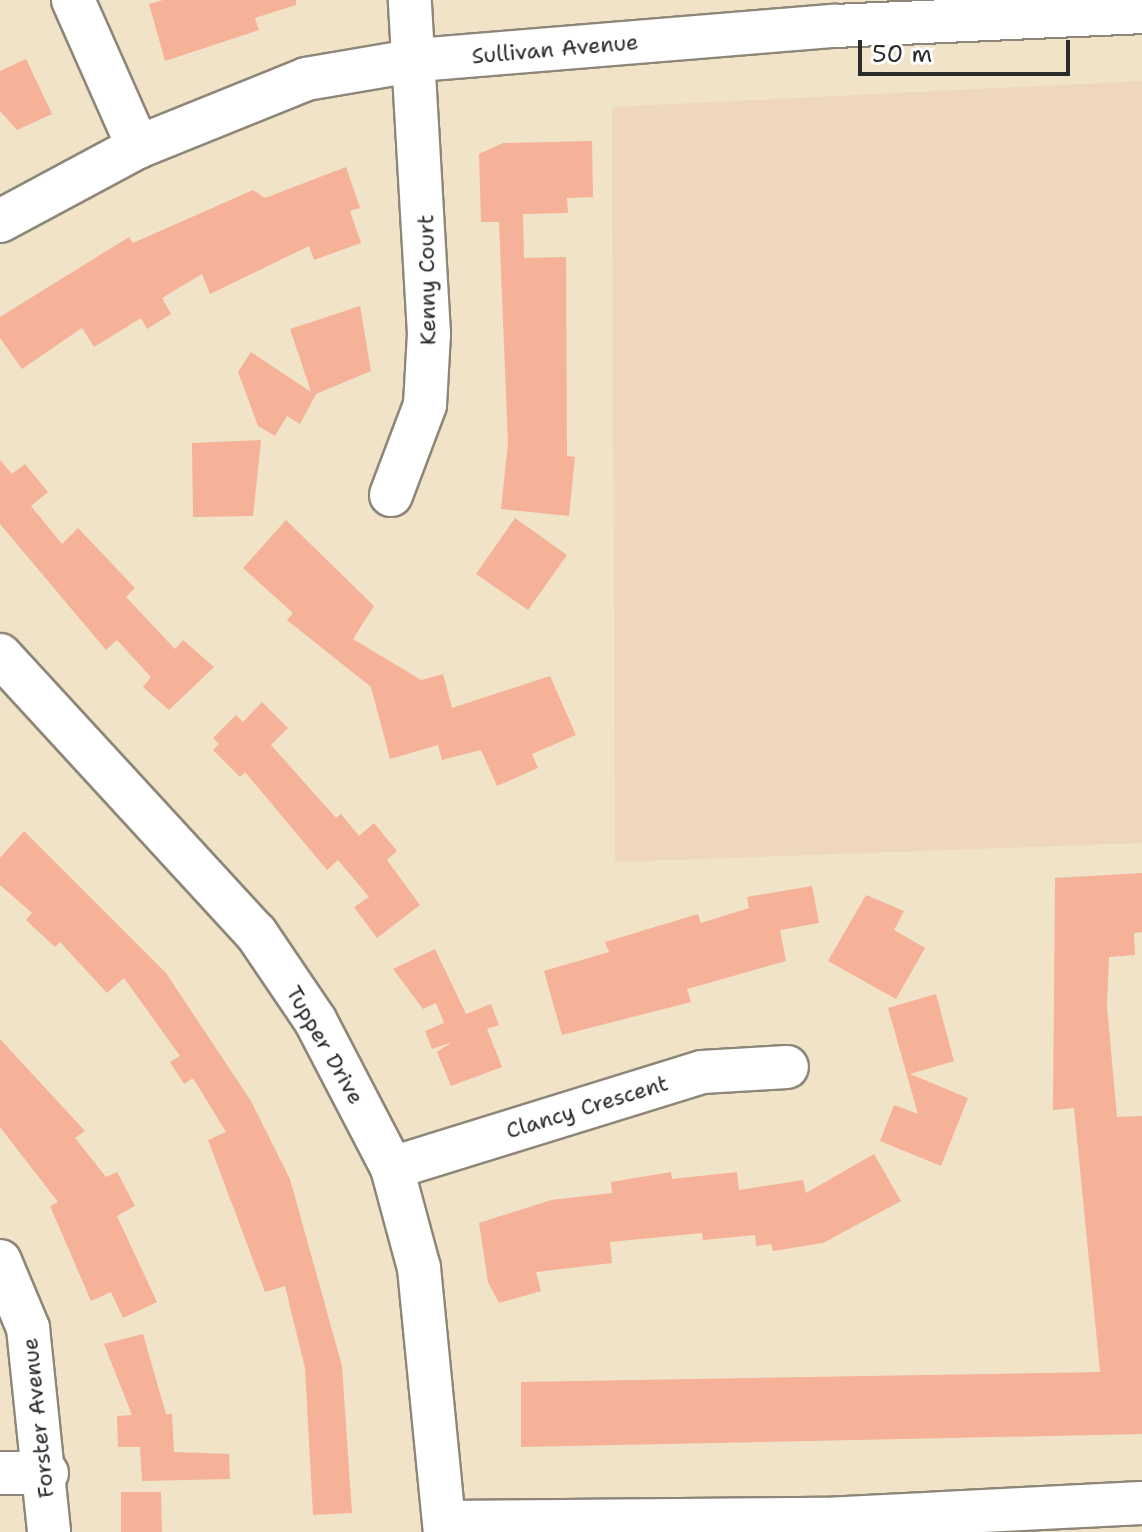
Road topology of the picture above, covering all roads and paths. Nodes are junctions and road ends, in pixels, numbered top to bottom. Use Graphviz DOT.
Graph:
graph roads {
  1 [pos="73,0"];
  2 [pos="410,0"];
  3 [pos="1142,12"];
  4 [pos="835,13"];
  5 [pos="417,60"];
  6 [pos="138,147"];
  7 [pos="0,221"];
  8 [pos="391,495"];
  9 [pos="0,655"];
  10 [pos="787,1067"];
  11 [pos="392,1168"];
  12 [pos="0,1261"];
  13 [pos="0,1473"];
  14 [pos="47,1473"];
  15 [pos="1142,1503"];
  16 [pos="825,1525"];
  17 [pos="445,1527"];
  18 [pos="49,1532"];
  1 -- 6 [label="street"];
  2 -- 5 [label="street, Kenny Court"];
  3 -- 4 [label="street, Sullivan Avenue"];
  4 -- 5 [label="street, Sullivan Avenue"];
  5 -- 6 [label="street, Sullivan Avenue"];
  5 -- 8 [label="street, Kenny Court"];
  6 -- 7 [label="street, Sullivan Avenue"];
  9 -- 11 [label="street, Tupper Drive"];
  10 -- 11 [label="street, Clancy Crescent"];
  11 -- 17 [label="street, Tupper Drive"];
  12 -- 14 [label="street, Forster Avenue"];
  13 -- 14 [label="street"];
  14 -- 18 [label="street, Forster Avenue"];
  15 -- 16 [label="street"];
  16 -- 17 [label="street"];
}
